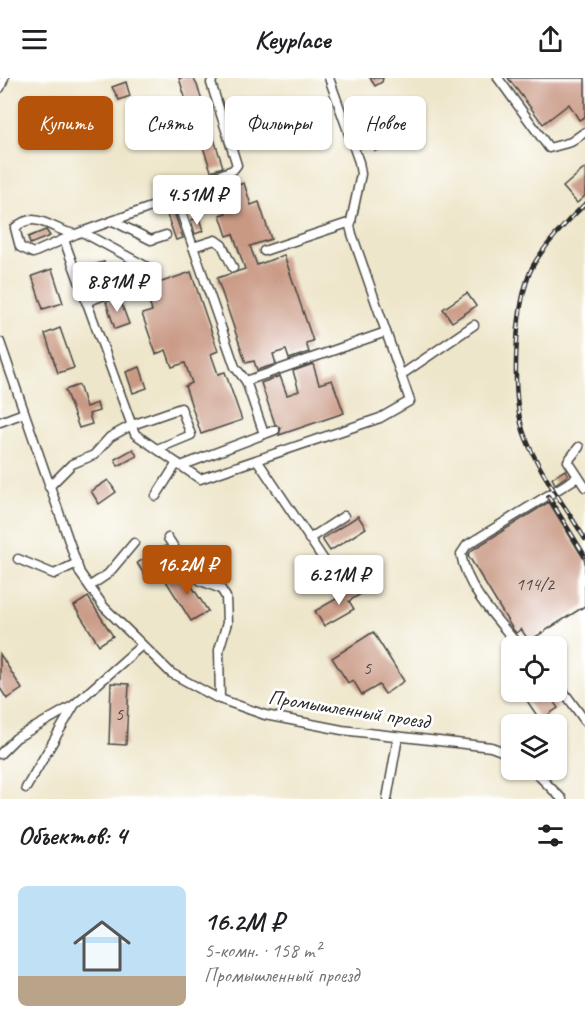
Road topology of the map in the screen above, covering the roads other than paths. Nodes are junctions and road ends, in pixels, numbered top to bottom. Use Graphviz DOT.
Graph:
graph roads {
  1 [pos="4,78"];
  2 [pos="213,78"];
  3 [pos="329,78"];
  4 [pos="498,78"];
  5 [pos="0,88"];
  6 [pos="585,132"];
  7 [pos="176,198"];
  8 [pos="113,221"];
  9 [pos="351,222"];
  10 [pos="79,233"];
  11 [pos="166,235"];
  12 [pos="63,240"];
  13 [pos="193,247"];
  14 [pos="264,251"];
  15 [pos="232,268"];
  16 [pos="151,269"];
  17 [pos="112,292"];
  18 [pos="86,302"];
  19 [pos="474,325"];
  20 [pos="386,332"];
  21 [pos="1,347"];
  22 [pos="401,375"];
  23 [pos="246,381"];
  24 [pos="24,413"];
  25 [pos="0,422"];
  26 [pos="132,425"];
  27 [pos="275,430"];
  28 [pos="264,434"];
  29 [pos="579,447"];
  30 [pos="157,449"];
  31 [pos="257,460"];
  32 [pos="179,465"];
  33 [pos="578,477"];
  34 [pos="49,487"];
  35 [pos="585,487"];
  36 [pos="156,496"];
  37 [pos="344,516"];
  38 [pos="168,538"];
  39 [pos="309,539"];
  40 [pos="134,543"];
  41 [pos="18,559"];
  42 [pos="76,563"];
  43 [pos="326,563"];
  44 [pos="90,586"];
  45 [pos="511,636"];
  46 [pos="142,645"];
  47 [pos="567,696"];
  48 [pos="220,699"];
  49 [pos="75,704"];
  50 [pos="585,721"];
  51 [pos="398,737"];
  52 [pos="501,751"];
  53 [pos="0,754"];
  54 [pos="543,780"];
  55 [pos="26,788"];
  56 [pos="387,799"];
  57 [pos="562,799"];
  1 -- 5 [label="street"];
  2 -- 7 [label="street"];
  3 -- 9 [label="street"];
  4 -- 6 [label="street"];
  7 -- 8 [label="street"];
  7 -- 13 [label="street"];
  8 -- 10 [label="street"];
  8 -- 11 [label="street"];
  9 -- 14 [label="street"];
  9 -- 20 [label="street"];
  10 -- 12 [label="street"];
  10 -- 12 [label="street"];
  10 -- 16 [label="street"];
  12 -- 18 [label="street"];
  13 -- 15 [label="street"];
  13 -- 23 [label="street"];
  17 -- 18 [label="street"];
  18 -- 26 [label="street"];
  19 -- 22 [label="street"];
  20 -- 22 [label="street"];
  20 -- 23 [label="street"];
  21 -- 24 [label="street, Промышленный проезд"];
  22 -- 31 [label="street"];
  23 -- 28 [label="street"];
  24 -- 25 [label="street"];
  24 -- 34 [label="street, Промышленный проезд"];
  26 -- 30 [label="street"];
  26 -- 30 [label="street"];
  26 -- 34 [label="street"];
  27 -- 28 [label="street"];
  28 -- 32 [label="street"];
  29 -- 33 [label="street"];
  30 -- 32 [label="street"];
  31 -- 32 [label="street"];
  31 -- 39 [label="street"];
  32 -- 36 [label="street"];
  33 -- 35 [label="street"];
  33 -- 45 [label="street"];
  34 -- 42 [label="street, Промышленный проезд"];
  37 -- 39 [label="street"];
  38 -- 48 [label="street"];
  39 -- 43 [label="street"];
  40 -- 44 [label="street"];
  41 -- 42 [label="street"];
  42 -- 44 [label="street, Промышленный проезд"];
  44 -- 46 [label="street, Промышленный проезд"];
  46 -- 48 [label="street, Промышленный проезд"];
  46 -- 49 [label="street"];
  47 -- 50 [label="street"];
  48 -- 51 [label="street, Промышленный проезд"];
  49 -- 53 [label="street"];
  49 -- 55 [label="street"];
  51 -- 52 [label="street, Промышленный проезд"];
  51 -- 56 [label="street"];
  54 -- 57 [label="street"];
}
